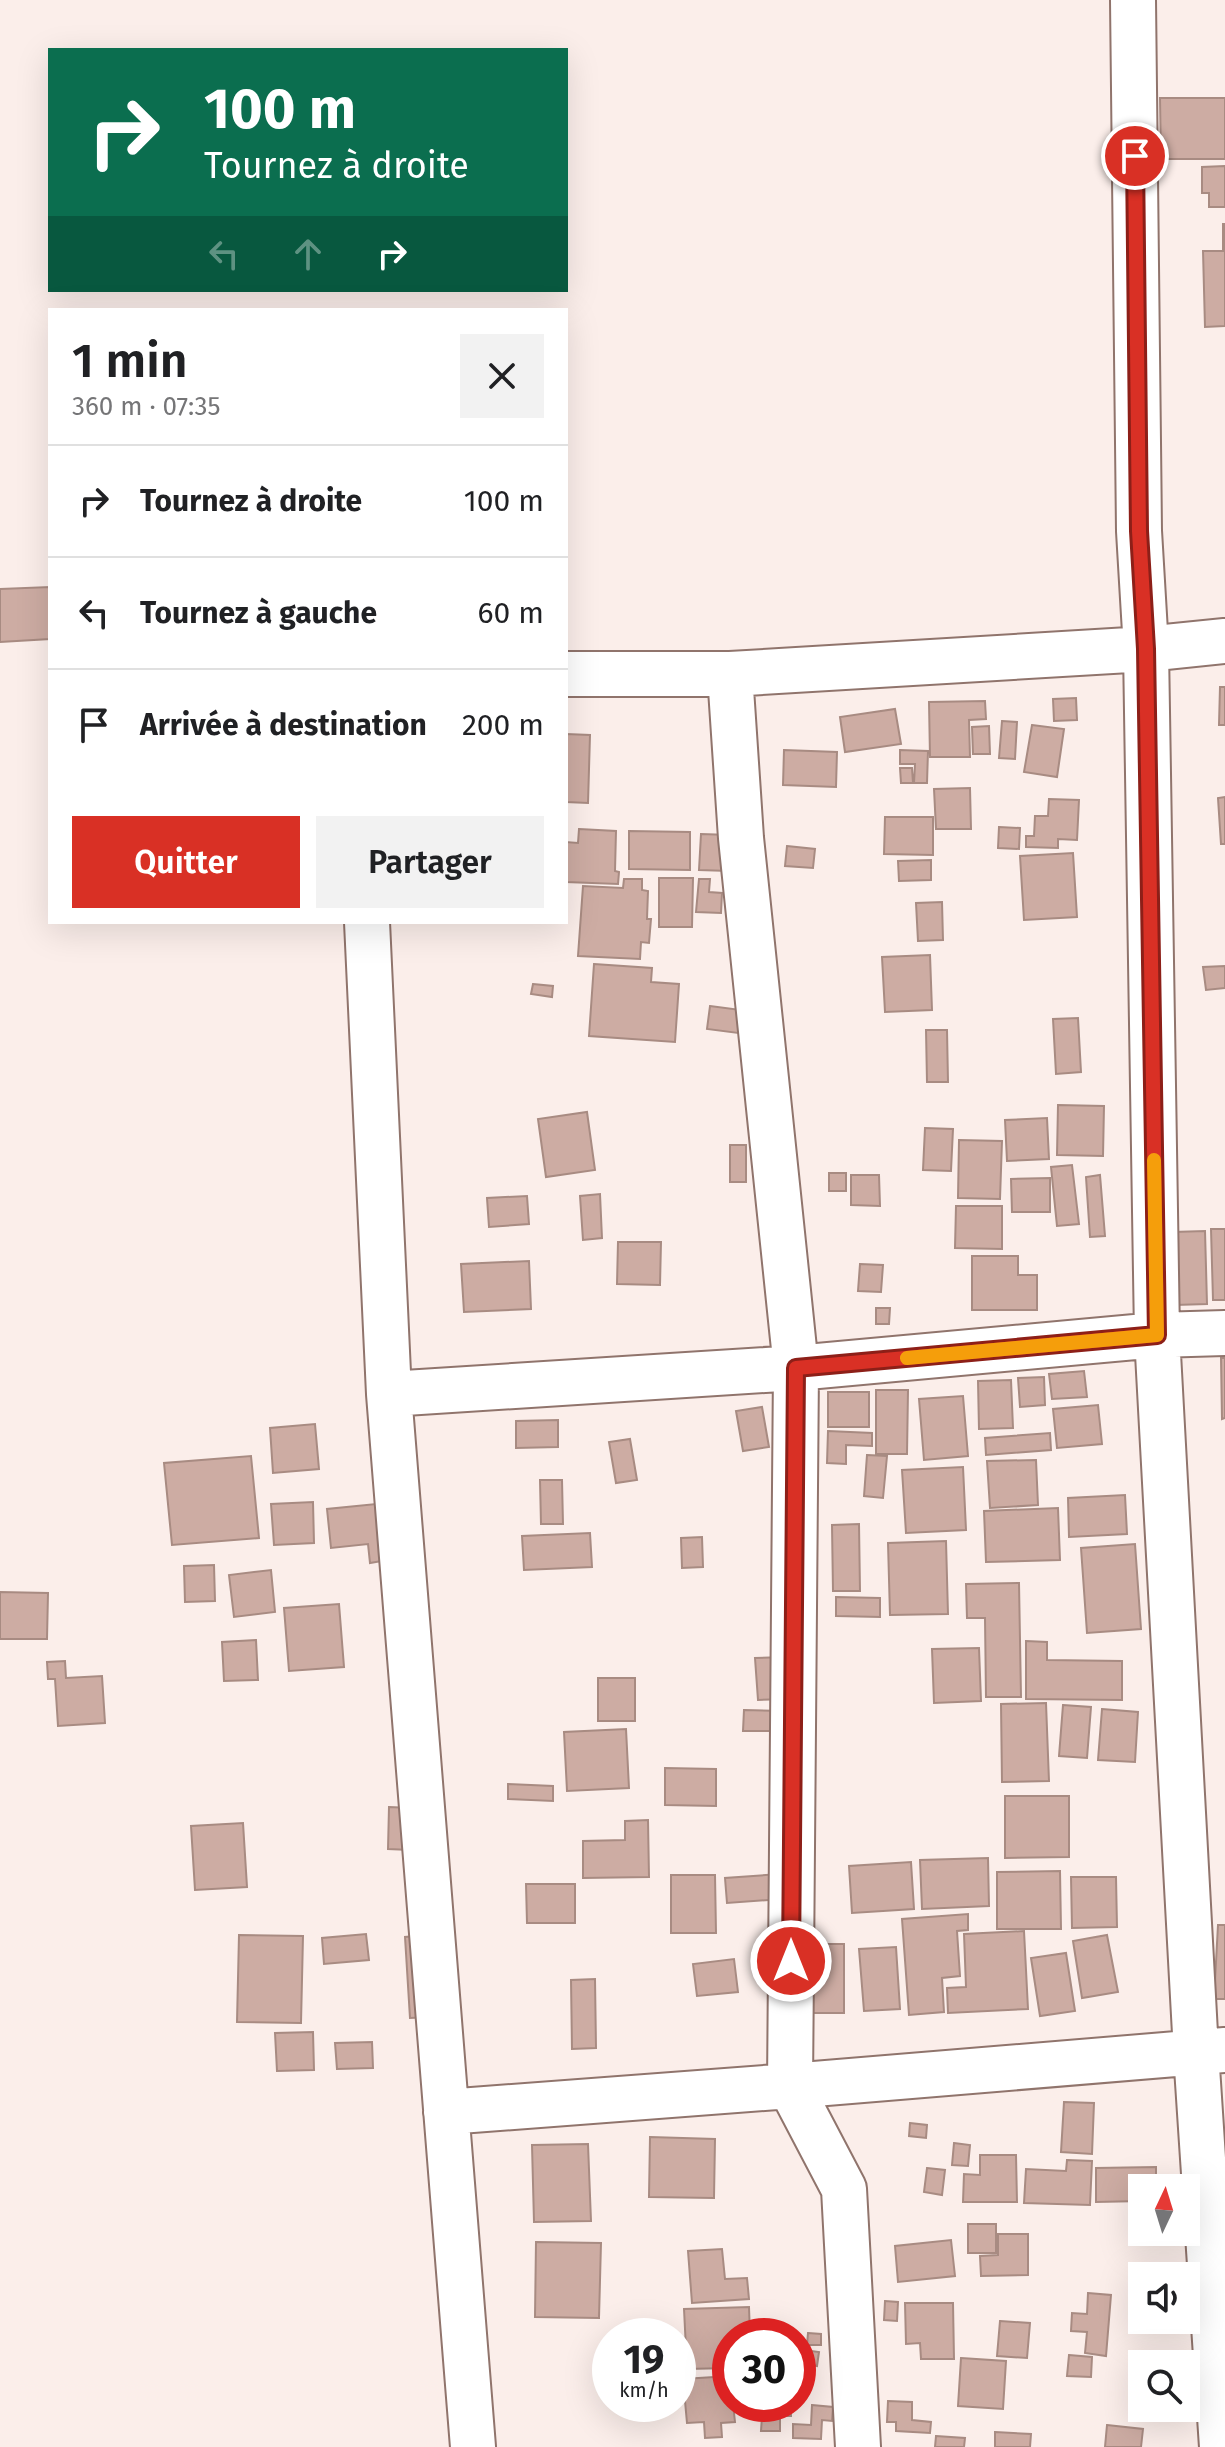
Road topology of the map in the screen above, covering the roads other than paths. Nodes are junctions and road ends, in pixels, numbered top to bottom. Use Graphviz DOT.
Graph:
graph roads {
  1 [pos="1133,0"];
  2 [pos="1225,641"];
  3 [pos="1146,649"];
  4 [pos="568,674"];
  5 [pos="730,674"];
  6 [pos="367,924"];
  7 [pos="1225,1333"];
  8 [pos="1157,1335"];
  9 [pos="796,1368"];
  10 [pos="389,1394"];
  11 [pos="1210,2051"];
  12 [pos="790,2086"];
  13 [pos="446,2112"];
  14 [pos="473,2447"];
  15 [pos="858,2447"];
  16 [pos="1222,2447"];
  1 -- 3 [label="street"];
  2 -- 3 [label="street"];
  3 -- 5 [label="street"];
  3 -- 8 [label="street"];
  4 -- 5 [label="street"];
  5 -- 9 [label="street"];
  6 -- 10 [label="street"];
  7 -- 8 [label="street"];
  8 -- 9 [label="street"];
  8 -- 11 [label="street"];
  9 -- 10 [label="street"];
  9 -- 12 [label="street"];
  10 -- 13 [label="street"];
  11 -- 12 [label="street"];
  11 -- 16 [label="street"];
  12 -- 13 [label="street"];
  12 -- 15 [label="street"];
  13 -- 14 [label="street"];
}
